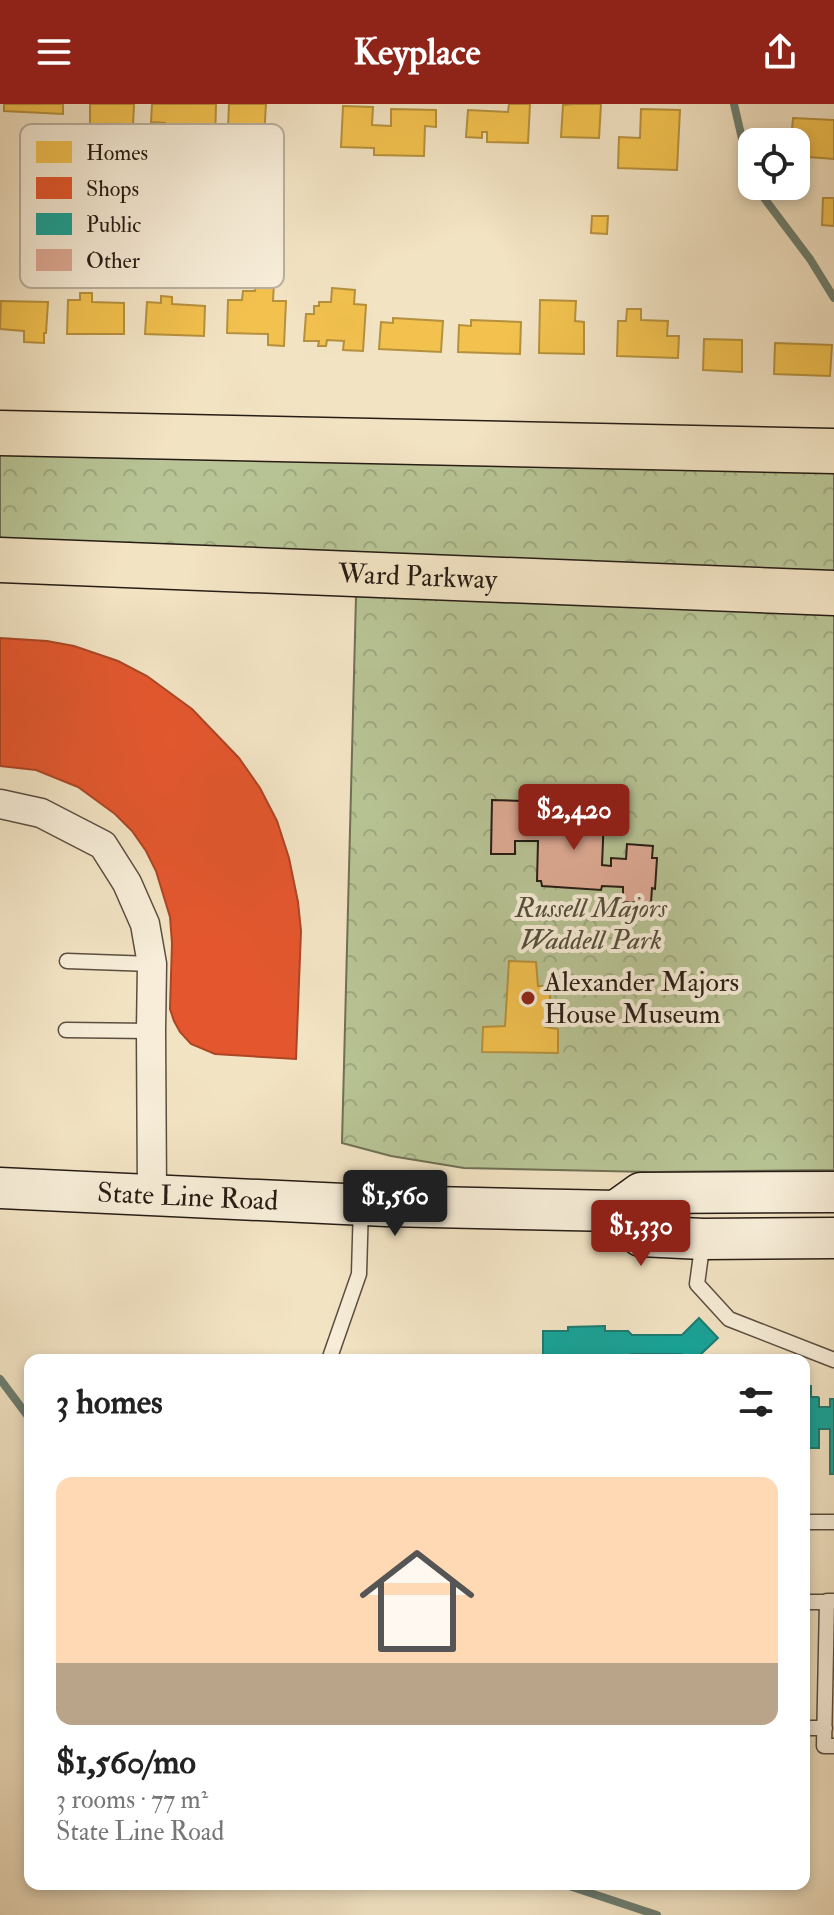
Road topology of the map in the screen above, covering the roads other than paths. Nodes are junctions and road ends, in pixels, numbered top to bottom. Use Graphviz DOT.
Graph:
graph roads {
  1 [pos="0,433"];
  2 [pos="834,451"];
  3 [pos="0,560"];
  4 [pos="834,593"];
  5 [pos="0,804"];
  6 [pos="67,961"];
  7 [pos="152,964"];
  8 [pos="66,1030"];
  9 [pos="151,1031"];
  10 [pos="0,1188"];
  11 [pos="834,1192"];
  12 [pos="152,1195"];
  13 [pos="361,1205"];
  14 [pos="616,1211"];
  15 [pos="834,1238"];
  16 [pos="703,1239"];
  17 [pos="331,1354"];
  18 [pos="834,1360"];
  19 [pos="810,1522"];
  20 [pos="834,1522"];
  21 [pos="810,1602"];
  22 [pos="831,1602"];
  23 [pos="810,1728"];
  24 [pos="825,1728"];
  25 [pos="834,1746"];
  1 -- 2 [label="main road"];
  3 -- 4 [label="main road, Ward Parkway"];
  5 -- 7 [label="street"];
  6 -- 7 [label="lane"];
  7 -- 9 [label="street"];
  8 -- 9 [label="lane"];
  9 -- 12 [label="street"];
  10 -- 12 [label="main road, State Line Road"];
  11 -- 14 [label="main road, State Line Road"];
  12 -- 13 [label="main road, State Line Road"];
  13 -- 14 [label="main road, State Line Road"];
  13 -- 17 [label="lane"];
  14 -- 16 [label="main road"];
  15 -- 16 [label="main road"];
  16 -- 18 [label="lane"];
  19 -- 20 [label="lane"];
  21 -- 22 [label="lane"];
  22 -- 24 [label="lane"];
  23 -- 24 [label="lane"];
  24 -- 25 [label="lane"];
}
